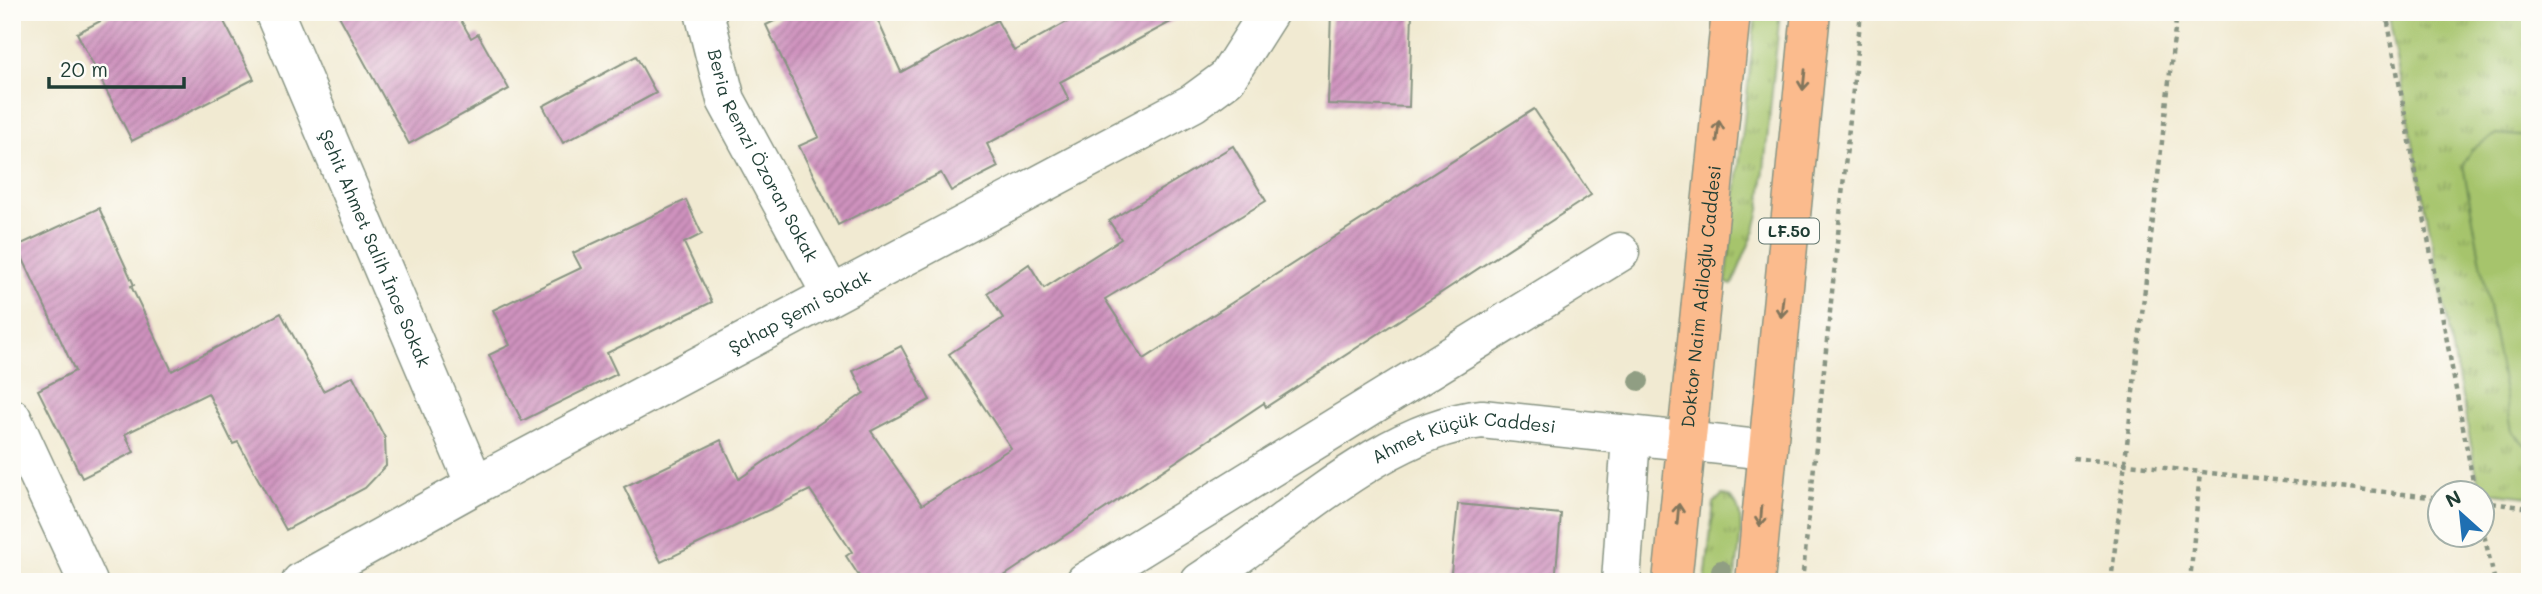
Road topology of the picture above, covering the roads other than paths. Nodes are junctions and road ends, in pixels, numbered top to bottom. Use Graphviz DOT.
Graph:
graph roads {
  1 [pos="274,12"];
  2 [pos="704,12"];
  3 [pos="1269,12"];
  4 [pos="1731,12"];
  5 [pos="1811,12"];
  6 [pos="1620,252"];
  7 [pos="831,295"];
  8 [pos="12,418"];
  9 [pos="1631,437"];
  10 [pos="1685,442"];
  11 [pos="1767,450"];
  12 [pos="475,485"];
  13 [pos="1164,531"];
  14 [pos="1207,577"];
  15 [pos="88,582"];
  16 [pos="301,582"];
  17 [pos="1085,582"];
  18 [pos="1621,582"];
  19 [pos="1672,582"];
  20 [pos="1755,582"];
  1 -- 12 [label="street, Şehit Ahmet Salih İnce Sokak"];
  2 -- 7 [label="street, Beria Remzi Özoran Sokak"];
  3 -- 7 [label="street, Şahap Şemi Sokak"];
  10 -- 4 [label="main road, Doktor Naim Adiloğlu Caddesi, one-way"];
  5 -- 11 [label="main road, LF.50, one-way"];
  6 -- 13 [label="street"];
  7 -- 12 [label="street, Şahap Şemi Sokak"];
  8 -- 15 [label="street"];
  9 -- 10 [label="street, Ahmet Küçük Caddesi"];
  9 -- 14 [label="street, Ahmet Küçük Caddesi"];
  9 -- 18 [label="street"];
  10 -- 11 [label="street, Ahmet Küçük Caddesi"];
  19 -- 10 [label="main road, Doktor Naim Adiloğlu Caddesi, one-way"];
  11 -- 20 [label="main road, LF.50, one-way"];
  12 -- 16 [label="street, Şahap Şemi Sokak"];
  13 -- 14 [label="street"];
  13 -- 17 [label="street"];
}
